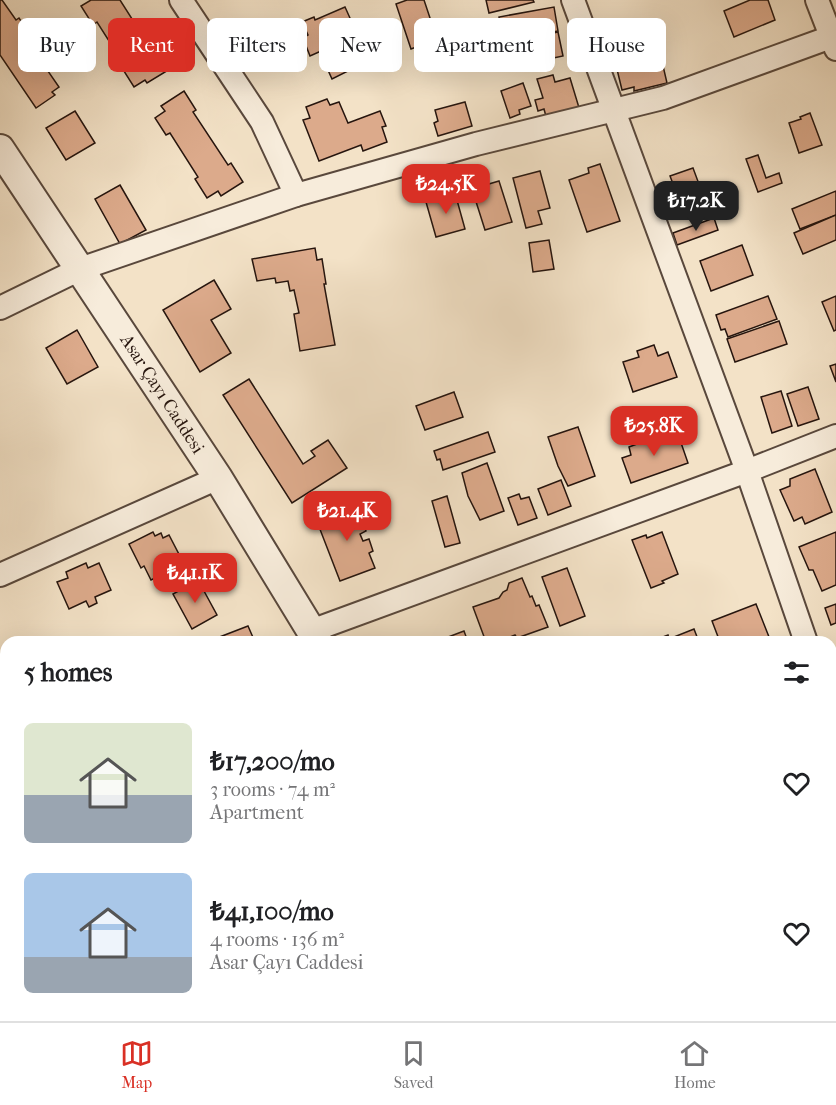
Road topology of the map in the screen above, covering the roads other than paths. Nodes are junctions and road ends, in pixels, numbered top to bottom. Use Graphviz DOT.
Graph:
graph roads {
  1 [pos="573,0"];
  2 [pos="817,0"];
  3 [pos="191,6"];
  4 [pos="833,43"];
  5 [pos="613,111"];
  6 [pos="0,149"];
  7 [pos="296,195"];
  8 [pos="80,269"];
  9 [pos="0,308"];
  10 [pos="836,436"];
  11 [pos="747,471"];
  12 [pos="218,478"];
  13 [pos="0,575"];
  14 [pos="315,636"];
  15 [pos="804,636"];
  1 -- 5 [label="street"];
  2 -- 4 [label="street"];
  3 -- 7 [label="street"];
  4 -- 5 [label="street"];
  5 -- 7 [label="street"];
  5 -- 11 [label="street"];
  6 -- 8 [label="street, Asar Çayı Caddesi"];
  7 -- 8 [label="street"];
  8 -- 9 [label="street"];
  8 -- 12 [label="street, Asar Çayı Caddesi"];
  10 -- 11 [label="street"];
  11 -- 14 [label="street"];
  11 -- 15 [label="street"];
  12 -- 13 [label="street"];
  12 -- 14 [label="street, Asar Çayı Caddesi"];
}
